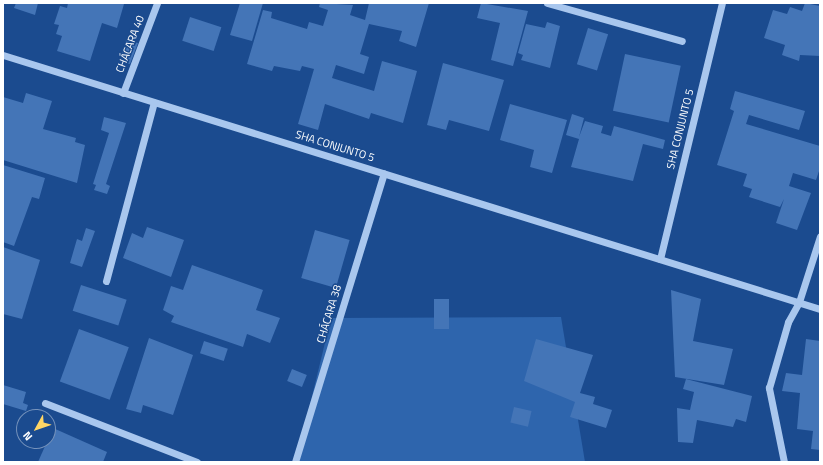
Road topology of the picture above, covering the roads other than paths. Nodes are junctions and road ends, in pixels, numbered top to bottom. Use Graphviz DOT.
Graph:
graph roads {
  1 [pos="158,3"];
  2 [pos="547,3"];
  3 [pos="722,3"];
  4 [pos="682,41"];
  5 [pos="3,55"];
  6 [pos="123,93"];
  7 [pos="154,102"];
  8 [pos="384,173"];
  9 [pos="820,236"];
  10 [pos="660,259"];
  11 [pos="106,281"];
  12 [pos="799,302"];
  13 [pos="820,308"];
  14 [pos="45,403"];
  15 [pos="198,462"];
  16 [pos="295,462"];
  17 [pos="784,462"];
  1 -- 6 [label="street, CHÁCARA 40"];
  2 -- 4 [label="street"];
  3 -- 10 [label="street, SHA CONJUNTO 5"];
  5 -- 6 [label="street, SHA CONJUNTO 5"];
  6 -- 7 [label="street, SHA CONJUNTO 5"];
  7 -- 8 [label="street, SHA CONJUNTO 5"];
  7 -- 11 [label="street"];
  8 -- 10 [label="street, SHA CONJUNTO 5"];
  8 -- 16 [label="street, CHÁCARA 38"];
  9 -- 12 [label="street"];
  10 -- 12 [label="street, SHA CONJUNTO 5"];
  12 -- 13 [label="street, SHA CONJUNTO 5"];
  12 -- 17 [label="street"];
  14 -- 15 [label="street"];
}
